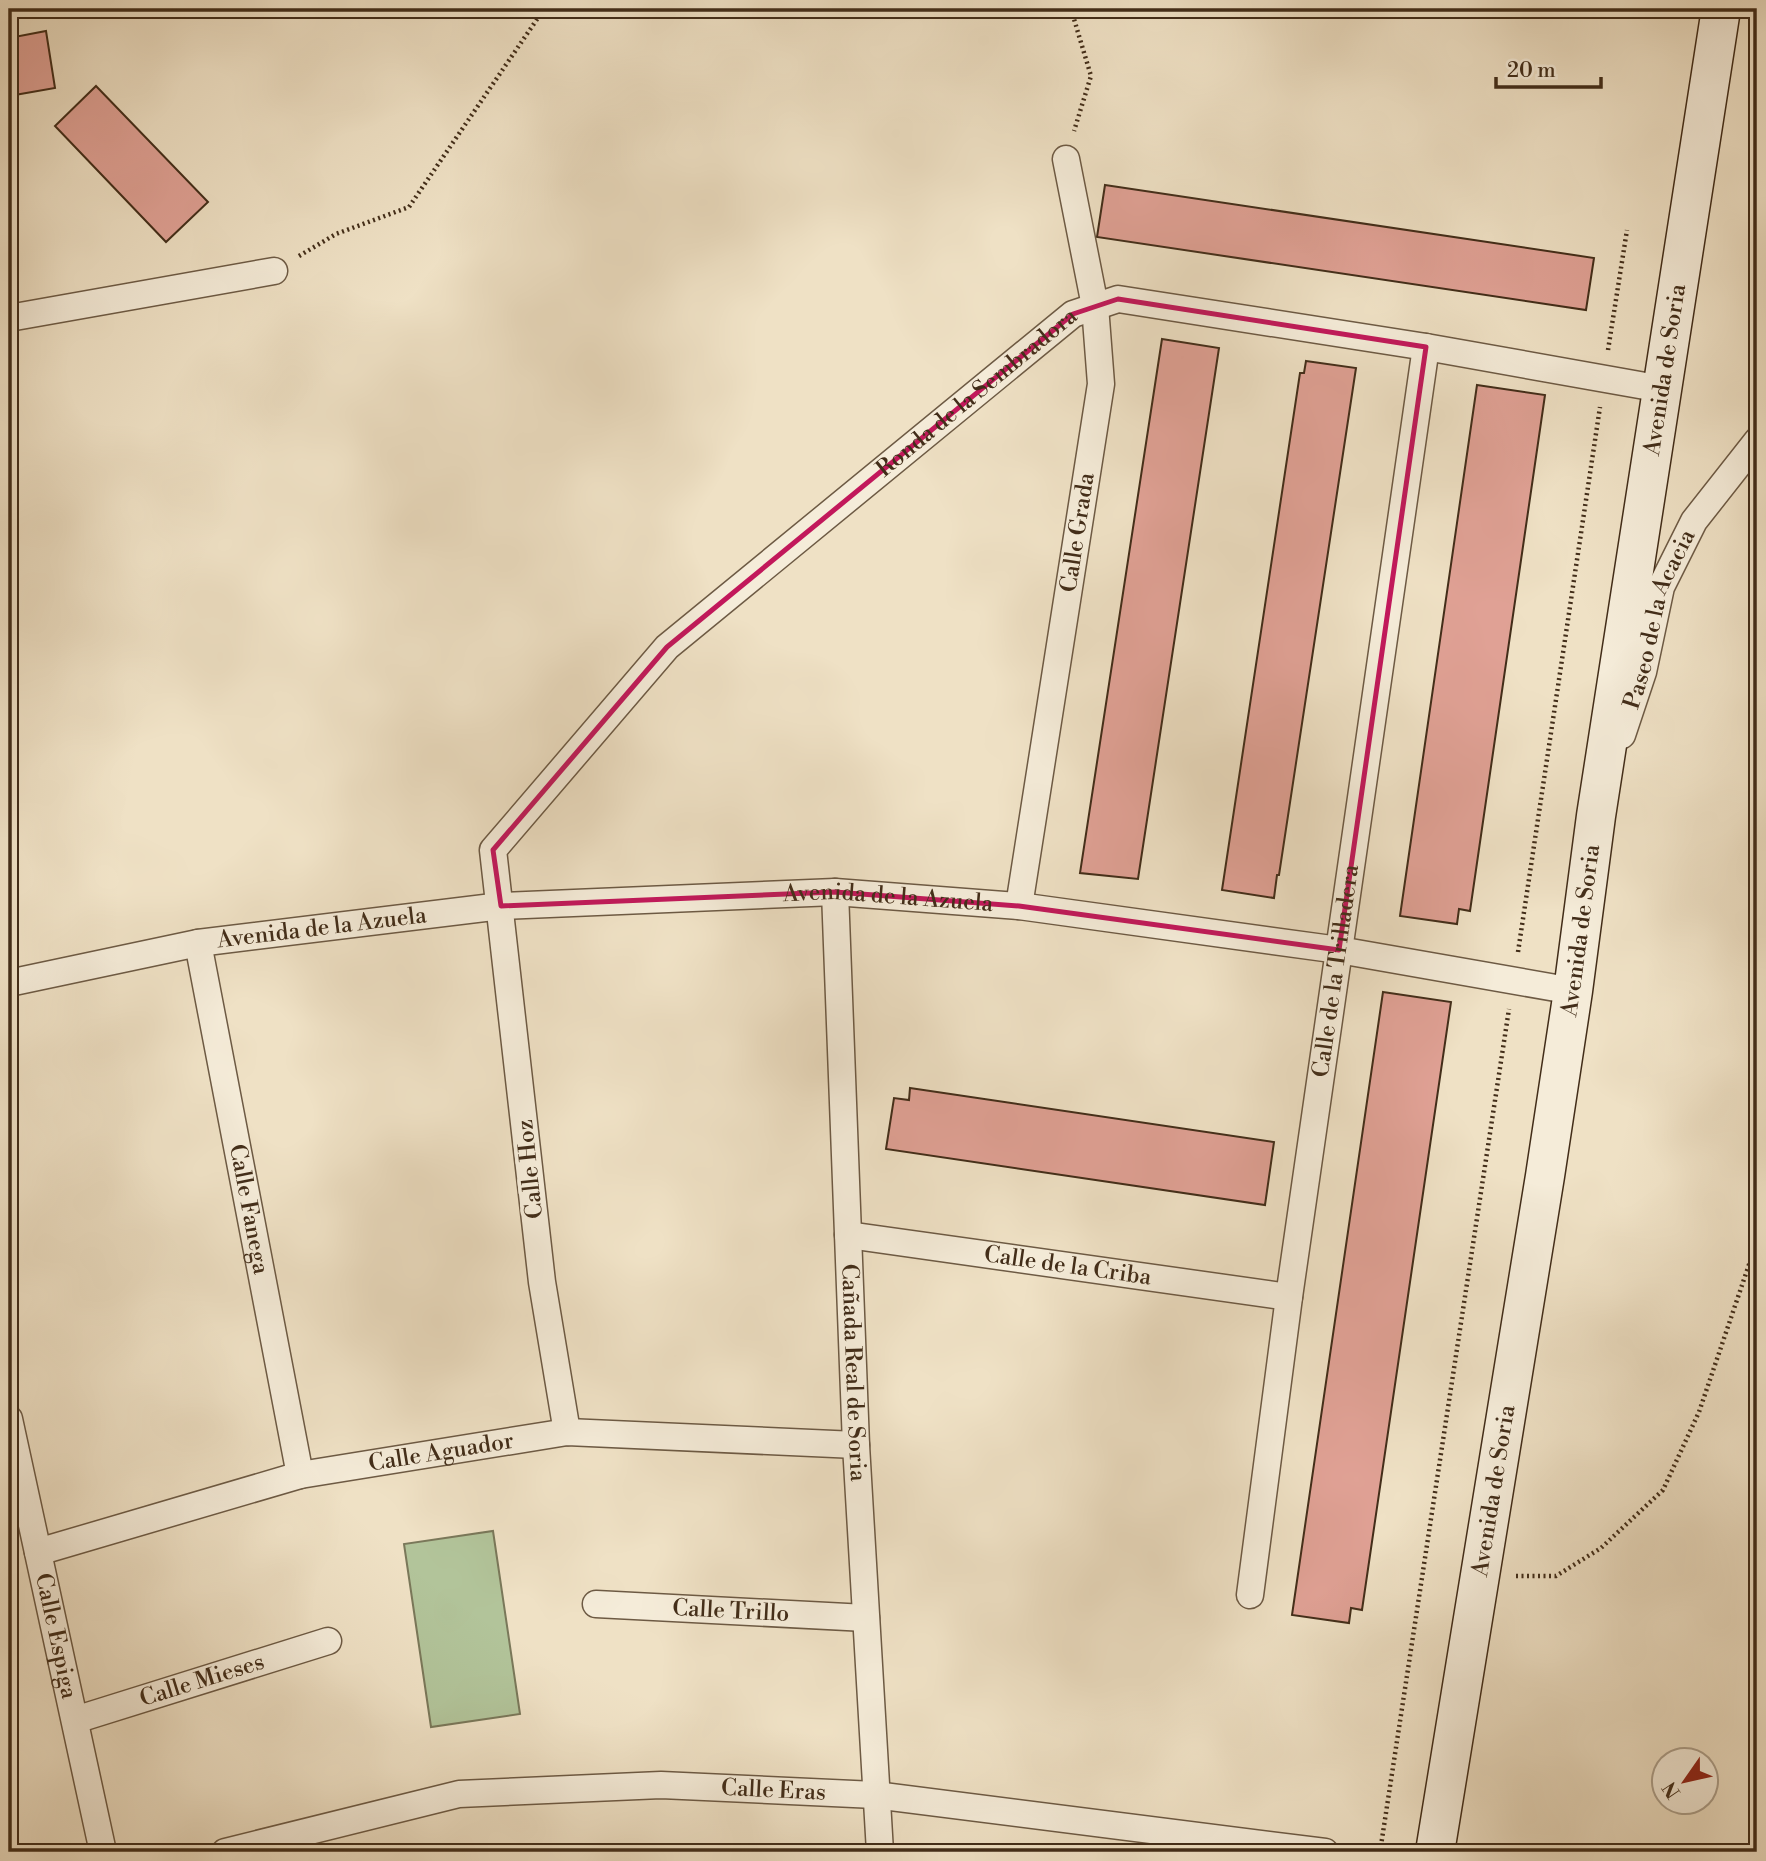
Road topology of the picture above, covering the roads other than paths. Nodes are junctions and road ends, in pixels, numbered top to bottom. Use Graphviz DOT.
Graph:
graph roads {
  1 [pos="1721,9"];
  2 [pos="1066,159"];
  3 [pos="274,271"];
  4 [pos="1095,306"];
  5 [pos="9,318"];
  6 [pos="1426,347"];
  7 [pos="1662,389"];
  8 [pos="1757,441"];
  9 [pos="1596,816"];
  10 [pos="835,892"];
  11 [pos="501,906"];
  12 [pos="1018,906"];
  13 [pos="198,943"];
  14 [pos="1339,950"];
  15 [pos="9,984"];
  16 [pos="1573,991"];
  17 [pos="848,1235"];
  18 [pos="1289,1297"];
  19 [pos="9,1419"];
  20 [pos="567,1432"];
  21 [pos="856,1446"];
  22 [pos="300,1475"];
  23 [pos="38,1552"];
  24 [pos="1250,1595"];
  25 [pos="596,1604"];
  26 [pos="866,1618"];
  27 [pos="328,1641"];
  28 [pos="75,1720"];
  29 [pos="875,1795"];
  30 [pos="103,1852"];
  31 [pos="227,1852"];
  32 [pos="880,1852"];
  33 [pos="1325,1852"];
  34 [pos="1435,1852"];
  1 -- 7 [label="main road, Avenida de Soria"];
  2 -- 4 [label="street, Calle Grada"];
  3 -- 5 [label="street"];
  4 -- 6 [label="street, Ronda de la Sembradora"];
  4 -- 11 [label="street, Ronda de la Sembradora"];
  4 -- 12 [label="street, Calle Grada"];
  6 -- 7 [label="street, Ronda de la Sembradora"];
  6 -- 14 [label="street, Calle de la Trilladera"];
  7 -- 9 [label="main road, Avenida de Soria"];
  8 -- 9 [label="street, Paseo de la Acacia"];
  9 -- 16 [label="main road, Avenida de Soria"];
  10 -- 11 [label="street, Avenida de la Azuela"];
  10 -- 12 [label="street, Avenida de la Azuela"];
  10 -- 17 [label="street, Cañada Real de Soria"];
  11 -- 13 [label="street, Avenida de la Azuela"];
  11 -- 20 [label="street, Calle Hoz"];
  12 -- 14 [label="street, Avenida de la Azuela"];
  13 -- 15 [label="street, Avenida de la Azuela"];
  13 -- 22 [label="street, Calle Fanega"];
  14 -- 16 [label="street, Avenida de la Azuela"];
  14 -- 18 [label="street, Calle de la Trilladera"];
  16 -- 34 [label="main road, Avenida de Soria"];
  17 -- 18 [label="street, Calle de la Criba"];
  17 -- 21 [label="street, Cañada Real de Soria"];
  18 -- 24 [label="street, Calle de la Trilladera"];
  19 -- 23 [label="street, Calle Espiga"];
  20 -- 21 [label="street, Calle Aguador"];
  20 -- 22 [label="street, Calle Aguador"];
  21 -- 26 [label="street, Cañada Real de Soria"];
  22 -- 23 [label="street, Calle Aguador"];
  23 -- 28 [label="street, Calle Espiga"];
  25 -- 26 [label="street, Calle Trillo"];
  26 -- 29 [label="street, Cañada Real de Soria"];
  27 -- 28 [label="street, Calle Mieses"];
  28 -- 30 [label="street, Calle Espiga"];
  29 -- 31 [label="street, Calle Eras"];
  29 -- 32 [label="street, Cañada Real de Soria"];
  29 -- 33 [label="street, Calle Eras"];
}
